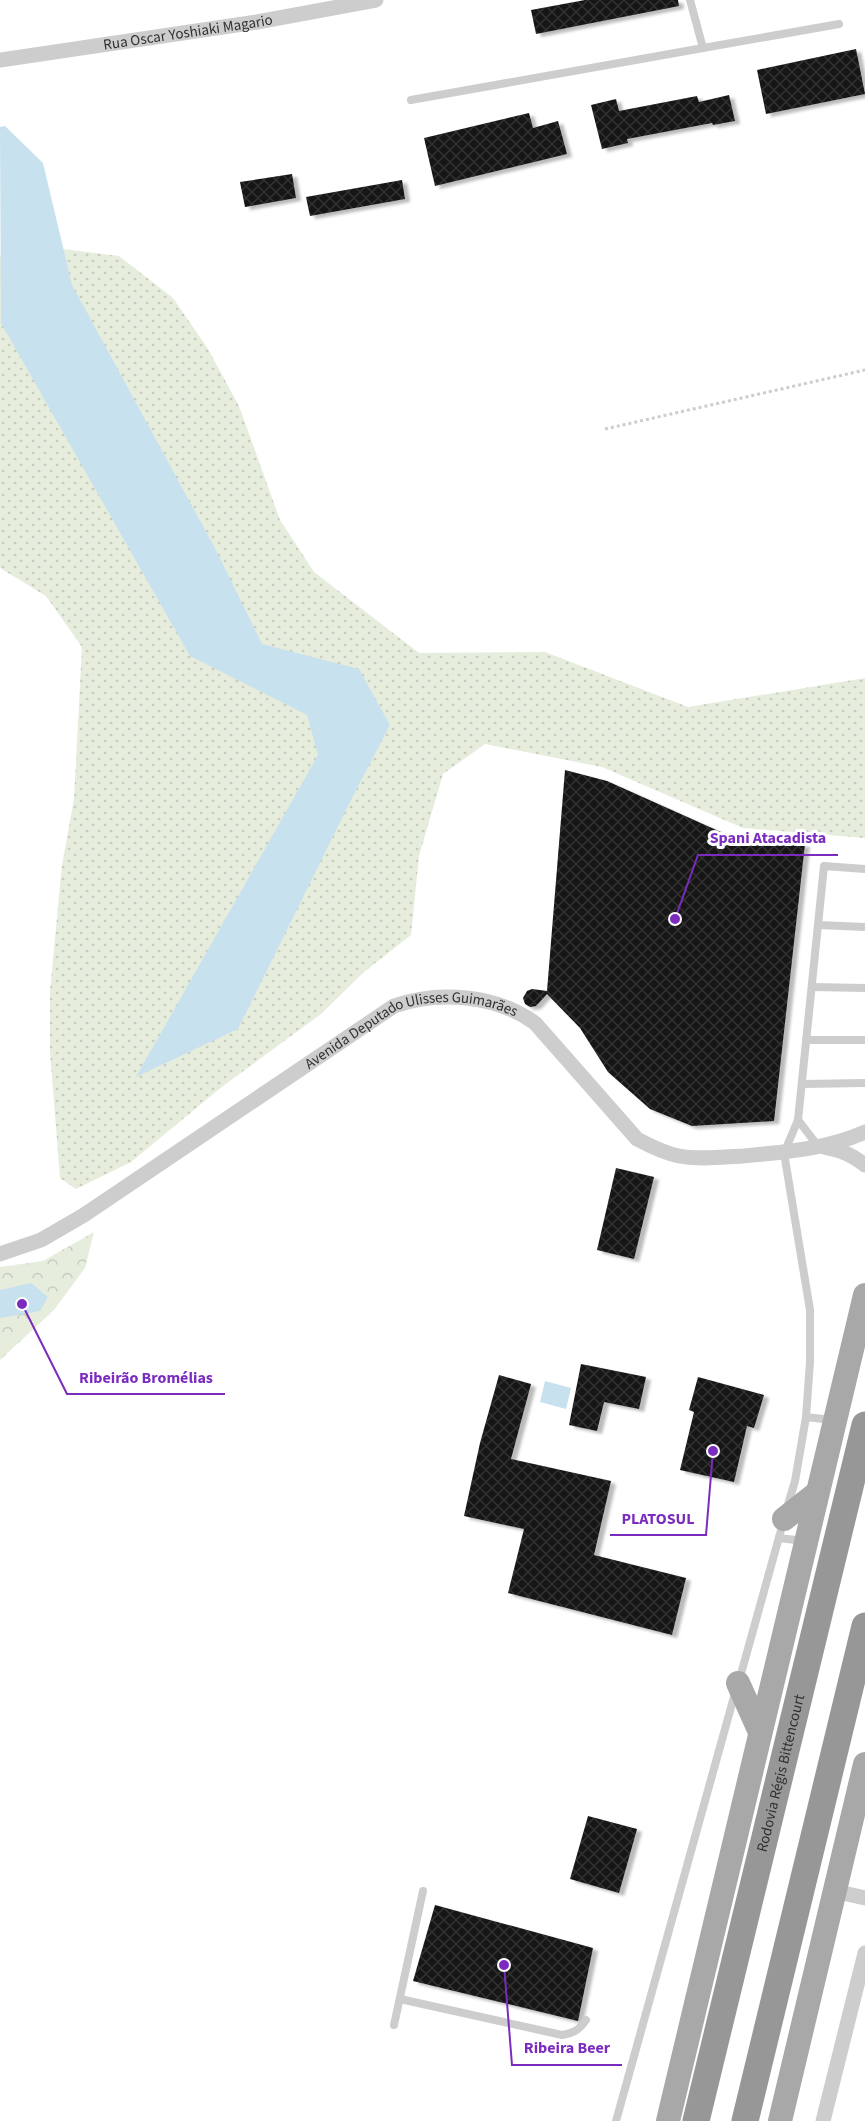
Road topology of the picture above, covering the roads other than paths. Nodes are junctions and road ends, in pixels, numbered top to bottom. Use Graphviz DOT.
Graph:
graph roads {
  1 [pos="376,0"];
  2 [pos="690,0"];
  3 [pos="839,24"];
  4 [pos="703,48"];
  5 [pos="0,60"];
  6 [pos="411,100"];
  7 [pos="865,869"];
  8 [pos="818,925"];
  9 [pos="865,927"];
  10 [pos="812,987"];
  11 [pos="865,988"];
  12 [pos="806,1040"];
  13 [pos="865,1040"];
  14 [pos="865,1083"];
  15 [pos="802,1084"];
  16 [pos="798,1120"];
  17 [pos="865,1132"];
  18 [pos="818,1146"];
  19 [pos="784,1153"];
  20 [pos="865,1165"];
  21 [pos="0,1254"];
  22 [pos="865,1295"];
  23 [pos="806,1417"];
  24 [pos="834,1421"];
  25 [pos="865,1425"];
  26 [pos="817,1493"];
  27 [pos="782,1528"];
  28 [pos="806,1541"];
  29 [pos="865,1626"];
  30 [pos="738,1683"];
  31 [pos="760,1732"];
  32 [pos="865,1764"];
  33 [pos="423,1891"];
  34 [pos="834,1891"];
  35 [pos="865,1898"];
  36 [pos="865,1953"];
  37 [pos="400,1999"];
  38 [pos="586,2020"];
  39 [pos="394,2025"];
  40 [pos="675,2119"];
  41 [pos="615,2121"];
  42 [pos="745,2121"];
  43 [pos="780,2121"];
  44 [pos="823,2121"];
  1 -- 5 [label="street, Rua Oscar Yoshiaki Magario"];
  2 -- 4 [label="lane"];
  3 -- 4 [label="lane"];
  4 -- 6 [label="lane"];
  7 -- 8 [label="lane"];
  8 -- 9 [label="lane"];
  8 -- 10 [label="lane"];
  10 -- 11 [label="lane"];
  10 -- 12 [label="lane"];
  12 -- 13 [label="lane"];
  12 -- 15 [label="lane"];
  14 -- 15 [label="lane"];
  15 -- 16 [label="lane"];
  16 -- 18 [label="lane"];
  16 -- 19 [label="lane"];
  17 -- 18 [label="street, Avenida Deputado Ulisses Guimarães"];
  18 -- 19 [label="street, Avenida Deputado Ulisses Guimarães"];
  18 -- 20 [label="street, Avenida Deputado Ulisses Guimarães"];
  19 -- 21 [label="street, Avenida Deputado Ulisses Guimarães"];
  19 -- 23 [label="lane"];
  22 -- 24 [label="main road"];
  23 -- 24 [label="lane"];
  23 -- 27 [label="lane"];
  24 -- 26 [label="main road"];
  25 -- 40 [label="highway, Rodovia Régis Bittencourt"];
  26 -- 27 [label="main road"];
  26 -- 28 [label="main road"];
  27 -- 28 [label="lane"];
  27 -- 30 [label="lane"];
  28 -- 31 [label="main road"];
  29 -- 42 [label="highway"];
  30 -- 31 [label="main road"];
  30 -- 41 [label="lane"];
  31 -- 40 [label="main road"];
  32 -- 34 [label="main road"];
  33 -- 37 [label="lane"];
  34 -- 35 [label="street"];
  34 -- 43 [label="main road"];
  36 -- 44 [label="street"];
  37 -- 38 [label="lane"];
  37 -- 39 [label="lane"];
}
